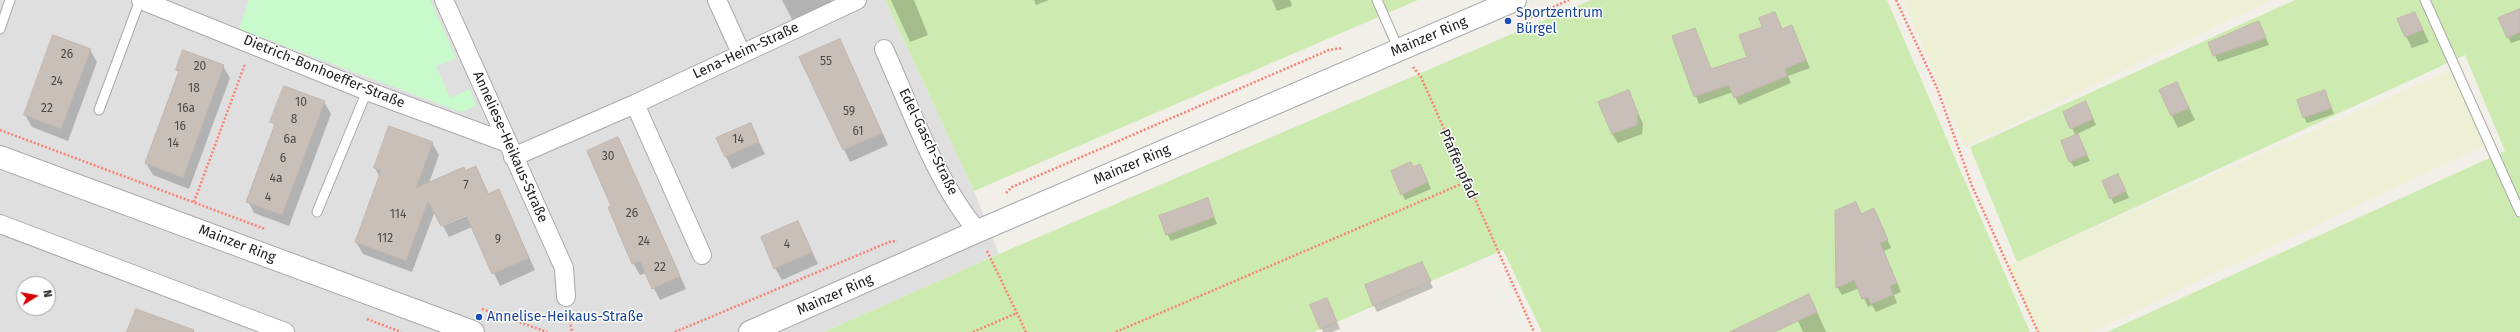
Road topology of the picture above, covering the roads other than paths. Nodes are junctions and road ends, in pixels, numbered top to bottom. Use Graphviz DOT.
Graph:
graph roads {
  1 [pos="10,0"];
  2 [pos="140,0"];
  3 [pos="444,0"];
  4 [pos="717,0"];
  5 [pos="857,0"];
  6 [pos="1377,0"];
  7 [pos="1515,0"];
  8 [pos="2425,0"];
  9 [pos="0,29"];
  10 [pos="884,49"];
  11 [pos="1399,50"];
  12 [pos="741,52"];
  13 [pos="367,91"];
  14 [pos="635,104"];
  15 [pos="99,110"];
  16 [pos="511,150"];
  17 [pos="0,157"];
  18 [pos="318,212"];
  19 [pos="2520,212"];
  20 [pos="0,224"];
  21 [pos="978,231"];
  22 [pos="702,255"];
  23 [pos="566,297"];
  24 [pos="285,332"];
  25 [pos="473,332"];
  26 [pos="750,332"];
  1 -- 9 [label="lane"];
  2 -- 13 [label="street, Dietrich-Bonhoeffer-Straße"];
  2 -- 15 [label="lane"];
  3 -- 16 [label="street, Anneliese-Heikaus-Straße"];
  4 -- 12 [label="street"];
  5 -- 12 [label="street, Lena-Heim-Straße"];
  6 -- 11 [label="lane"];
  7 -- 11 [label="street, Mainzer Ring"];
  8 -- 19 [label="lane"];
  10 -- 21 [label="street, Edel-Gasch-Straße"];
  11 -- 21 [label="street, Mainzer Ring"];
  12 -- 14 [label="street, Lena-Heim-Straße"];
  13 -- 16 [label="street, Dietrich-Bonhoeffer-Straße"];
  13 -- 18 [label="lane"];
  14 -- 16 [label="street, Lena-Heim-Straße"];
  14 -- 22 [label="street"];
  16 -- 23 [label="street, Anneliese-Heikaus-Straße"];
  17 -- 25 [label="street, Mainzer Ring"];
  20 -- 24 [label="street"];
  21 -- 26 [label="street, Mainzer Ring"];
}
